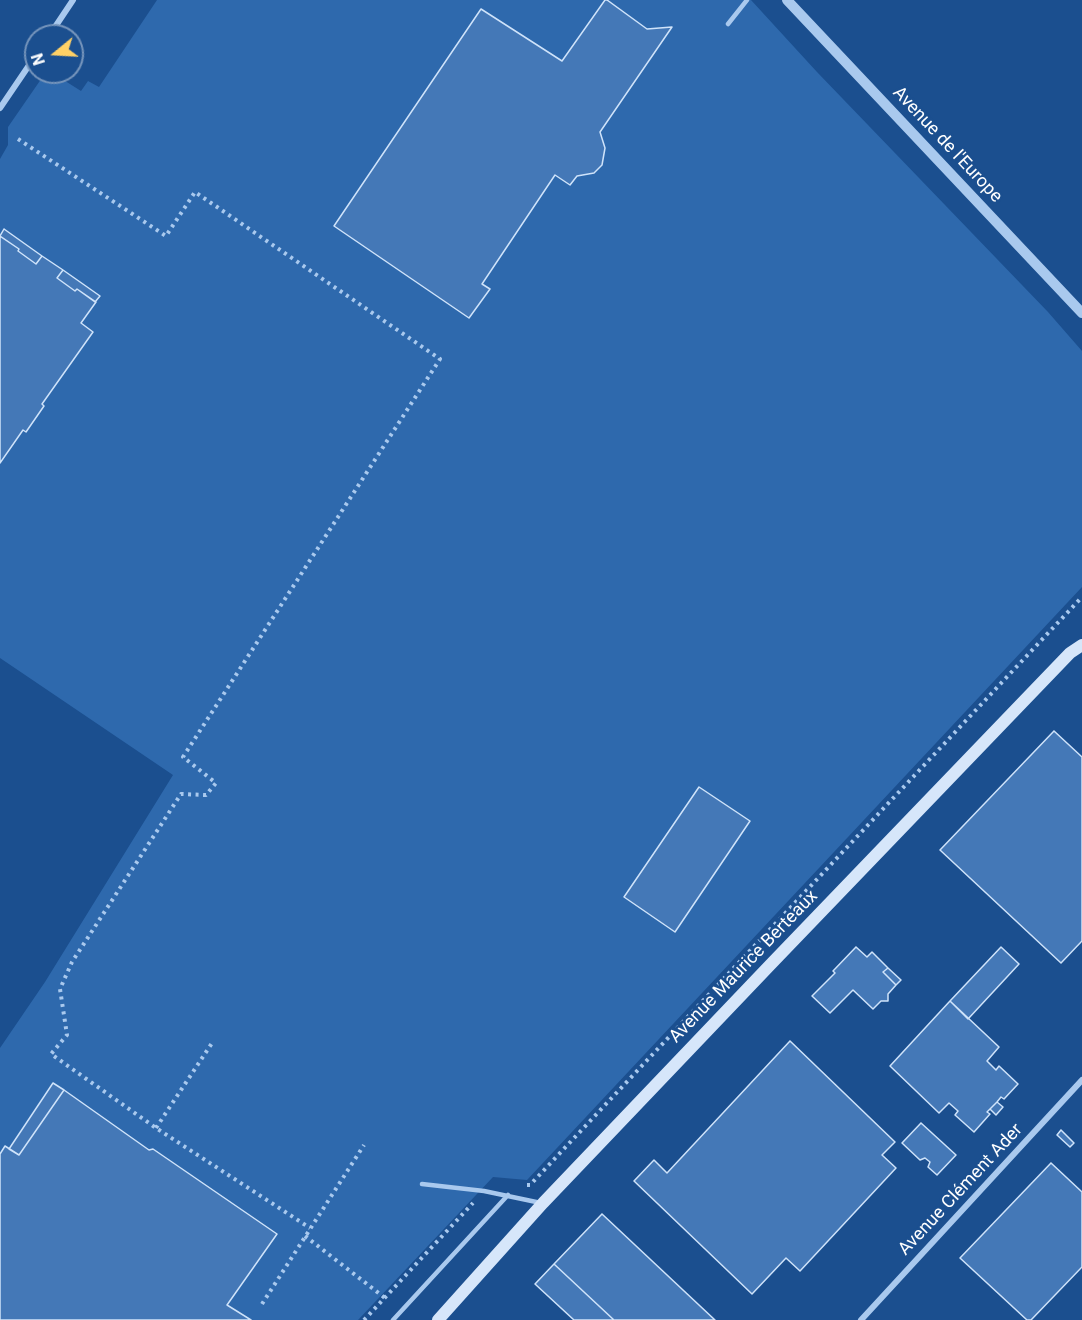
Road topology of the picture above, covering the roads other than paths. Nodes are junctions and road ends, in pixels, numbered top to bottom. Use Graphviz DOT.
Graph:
graph roads {
  1 [pos="73,0"];
  2 [pos="747,0"];
  3 [pos="787,0"];
  4 [pos="57,24"];
  5 [pos="728,24"];
  6 [pos="24,73"];
  7 [pos="0,108"];
  8 [pos="1082,313"];
  9 [pos="1082,645"];
  10 [pos="1082,1080"];
  11 [pos="422,1184"];
  12 [pos="508,1195"];
  13 [pos="543,1203"];
  14 [pos="393,1320"];
  15 [pos="438,1320"];
  16 [pos="861,1320"];
  1 -- 4 [label="street"];
  2 -- 5 [label="lane"];
  3 -- 8 [label="street, Avenue de l'Europe"];
  6 -- 7 [label="street"];
  9 -- 13 [label="main road, Avenue Maurice Berteaux"];
  10 -- 16 [label="street, Avenue Clément Ader"];
  11 -- 12 [label="lane"];
  12 -- 13 [label="lane"];
  12 -- 14 [label="lane"];
  13 -- 15 [label="main road, Avenue Maurice Berteaux"];
}
